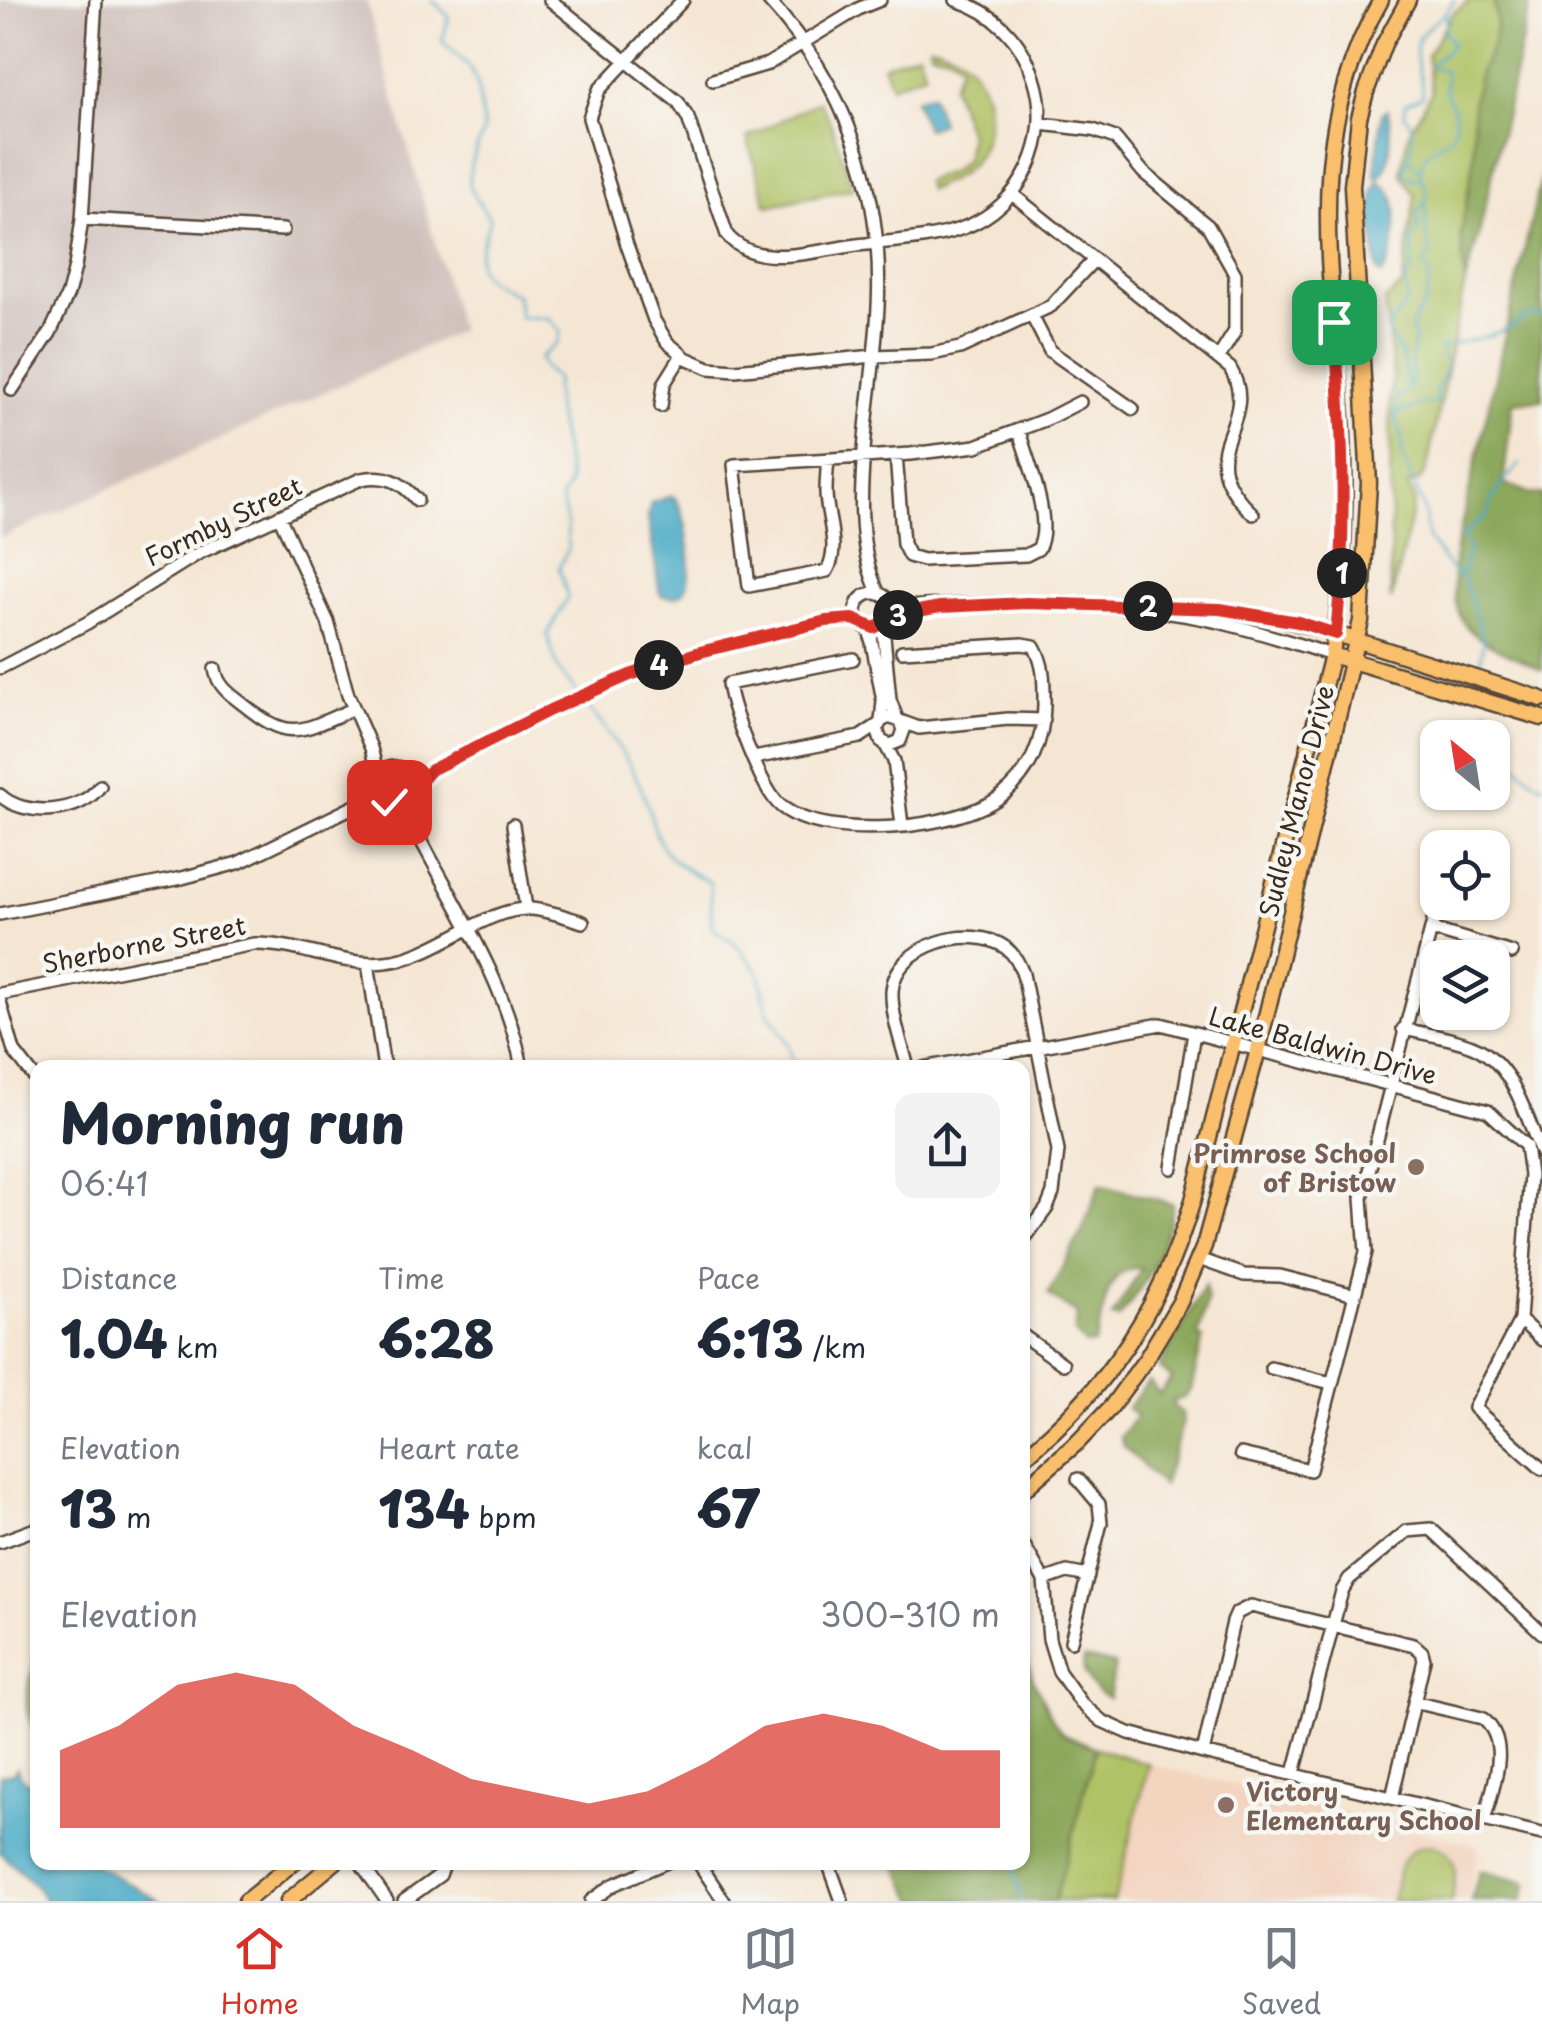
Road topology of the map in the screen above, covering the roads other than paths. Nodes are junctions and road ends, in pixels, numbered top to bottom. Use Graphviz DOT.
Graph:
graph roads {
  1 [pos="96,0"];
  2 [pos="550,0"];
  3 [pos="683,0"];
  4 [pos="768,0"];
  5 [pos="880,0"];
  6 [pos="956,0"];
  7 [pos="1382,0"];
  8 [pos="1408,0"];
  9 [pos="805,43"];
  10 [pos="624,61"];
  11 [pos="713,80"];
  12 [pos="1041,124"];
  13 [pos="1012,194"];
  14 [pos="82,219"];
  15 [pos="283,230"];
  16 [pos="877,242"];
  17 [pos="1093,260"];
  18 [pos="1032,316"];
  19 [pos="682,355"];
  20 [pos="874,356"];
  21 [pos="1219,357"];
  22 [pos="12,390"];
  23 [pos="1080,402"];
  24 [pos="661,406"];
  25 [pos="1133,409"];
  26 [pos="1018,430"];
  27 [pos="896,455"];
  28 [pos="864,457"];
  29 [pos="828,459"];
  30 [pos="417,500"];
  31 [pos="1253,514"];
  32 [pos="279,516"];
  33 [pos="869,566"];
  34 [pos="884,598"];
  35 [pos="860,600"];
  36 [pos="940,607"];
  37 [pos="1130,608"];
  38 [pos="826,621"];
  39 [pos="875,624"];
  40 [pos="1336,634"];
  41 [pos="1358,640"];
  42 [pos="902,651"];
  43 [pos="1332,655"];
  44 [pos="853,659"];
  45 [pos="1354,662"];
  46 [pos="0,668"];
  47 [pos="215,669"];
  48 [pos="1542,698"];
  49 [pos="353,710"];
  50 [pos="1542,718"];
  51 [pos="1044,720"];
  52 [pos="899,721"];
  53 [pos="880,723"];
  54 [pos="919,728"];
  55 [pos="860,737"];
  56 [pos="902,739"];
  57 [pos="884,743"];
  58 [pos="371,748"];
  59 [pos="754,758"];
  60 [pos="894,761"];
  61 [pos="399,770"];
  62 [pos="431,770"];
  63 [pos="377,780"];
  64 [pos="100,786"];
  65 [pos="409,793"];
  66 [pos="0,795"];
  67 [pos="388,802"];
  68 [pos="355,806"];
  69 [pos="411,820"];
  70 [pos="514,825"];
  71 [pos="902,825"];
  72 [pos="526,908"];
  73 [pos="0,914"];
  74 [pos="1433,920"];
  75 [pos="583,922"];
  76 [pos="1431,929"];
  77 [pos="467,930"];
  78 [pos="1512,954"];
  79 [pos="368,962"];
  80 [pos="0,998"];
  81 [pos="1403,1028"];
  82 [pos="1194,1034"];
  83 [pos="1233,1044"];
  84 [pos="1037,1046"];
  85 [pos="1258,1050"];
  86 [pos="383,1060"];
  87 [pos="520,1060"];
  88 [pos="906,1060"];
  89 [pos="964,1060"];
  90 [pos="30,1072"];
  91 [pos="1390,1088"];
  92 [pos="1542,1154"];
  93 [pos="1172,1168"];
  94 [pos="1030,1231"];
  95 [pos="1199,1258"];
  96 [pos="1355,1295"];
  97 [pos="1520,1320"];
  98 [pos="1542,1340"];
  99 [pos="1030,1341"];
  100 [pos="1062,1364"];
  101 [pos="1272,1368"];
  102 [pos="1331,1382"];
  103 [pos="1030,1452"];
  104 [pos="1241,1454"];
  105 [pos="1542,1469"];
  106 [pos="1078,1478"];
  107 [pos="1030,1484"];
  108 [pos="30,1531"];
  109 [pos="0,1542"];
  110 [pos="1030,1556"];
  111 [pos="1088,1576"];
  112 [pos="1044,1580"];
  113 [pos="1332,1626"];
  114 [pos="1542,1633"];
  115 [pos="1071,1640"];
  116 [pos="1414,1702"];
  117 [pos="1203,1753"];
  118 [pos="1294,1774"];
  119 [pos="1392,1798"];
  120 [pos="1484,1820"];
  121 [pos="1542,1834"];
  122 [pos="284,1870"];
  123 [pos="325,1870"];
  124 [pos="366,1870"];
  125 [pos="442,1870"];
  126 [pos="648,1870"];
  127 [pos="703,1870"];
  128 [pos="831,1870"];
  129 [pos="246,1901"];
  130 [pos="288,1901"];
  131 [pos="388,1901"];
  132 [pos="404,1901"];
  133 [pos="591,1901"];
  134 [pos="724,1901"];
  135 [pos="842,1901"];
  1 -- 14 [label="street"];
  2 -- 10 [label="street"];
  3 -- 10 [label="street"];
  4 -- 9 [label="street"];
  5 -- 9 [label="street"];
  6 -- 12 [label="street"];
  7 -- 40 [label="main road, Sudley Manor Drive"];
  8 -- 41 [label="main road, Sudley Manor Drive"];
  9 -- 11 [label="street"];
  9 -- 16 [label="street"];
  10 -- 16 [label="street"];
  10 -- 19 [label="street"];
  12 -- 13 [label="street"];
  12 -- 21 [label="street"];
  13 -- 16 [label="street"];
  13 -- 17 [label="street"];
  14 -- 15 [label="street"];
  14 -- 22 [label="street"];
  16 -- 20 [label="street"];
  17 -- 18 [label="street"];
  17 -- 21 [label="street"];
  18 -- 20 [label="street"];
  18 -- 25 [label="street"];
  19 -- 20 [label="street"];
  19 -- 24 [label="street"];
  20 -- 28 [label="street"];
  21 -- 31 [label="street"];
  23 -- 26 [label="street"];
  26 -- 27 [label="street"];
  26 -- 27 [label="street"];
  27 -- 28 [label="street"];
  28 -- 29 [label="street"];
  28 -- 33 [label="street"];
  29 -- 29 [label="street"];
  30 -- 32 [label="street, Formby Street"];
  32 -- 46 [label="street, Formby Street"];
  32 -- 49 [label="street"];
  33 -- 34 [label="street"];
  33 -- 35 [label="street"];
  34 -- 35 [label="street"];
  34 -- 36 [label="street"];
  34 -- 39 [label="street"];
  35 -- 38 [label="street"];
  35 -- 39 [label="street"];
  36 -- 37 [label="street"];
  36 -- 39 [label="street"];
  37 -- 40 [label="street"];
  37 -- 43 [label="street"];
  38 -- 39 [label="street"];
  38 -- 62 [label="street"];
  39 -- 52 [label="street"];
  39 -- 53 [label="street"];
  40 -- 41 [label="main road"];
  40 -- 43 [label="main road, Sudley Manor Drive"];
  41 -- 45 [label="main road, Sudley Manor Drive"];
  41 -- 48 [label="main road"];
  42 -- 51 [label="street"];
  43 -- 45 [label="main road"];
  43 -- 83 [label="main road, Sudley Manor Drive"];
  44 -- 59 [label="street"];
  45 -- 50 [label="main road"];
  45 -- 85 [label="main road, Sudley Manor Drive"];
  47 -- 49 [label="street"];
  49 -- 58 [label="street"];
  51 -- 54 [label="street"];
  51 -- 71 [label="street"];
  52 -- 53 [label="street"];
  52 -- 54 [label="street"];
  52 -- 56 [label="street"];
  53 -- 55 [label="street"];
  53 -- 57 [label="street"];
  54 -- 56 [label="street"];
  55 -- 57 [label="street"];
  55 -- 59 [label="street"];
  56 -- 57 [label="street"];
  56 -- 60 [label="street"];
  57 -- 60 [label="street"];
  58 -- 61 [label="street"];
  58 -- 63 [label="street"];
  59 -- 71 [label="street"];
  60 -- 71 [label="street"];
  61 -- 62 [label="street"];
  61 -- 63 [label="street"];
  61 -- 65 [label="street"];
  62 -- 65 [label="street"];
  63 -- 67 [label="street"];
  63 -- 68 [label="street"];
  64 -- 66 [label="street"];
  65 -- 67 [label="street"];
  65 -- 69 [label="street"];
  67 -- 68 [label="street"];
  67 -- 69 [label="street"];
  68 -- 73 [label="street"];
  69 -- 77 [label="street"];
  70 -- 72 [label="street"];
  72 -- 75 [label="street"];
  72 -- 77 [label="street, Sherborne Street"];
  74 -- 76 [label="street"];
  76 -- 78 [label="street"];
  76 -- 81 [label="street"];
  77 -- 79 [label="street, Sherborne Street"];
  77 -- 87 [label="street"];
  79 -- 80 [label="street, Sherborne Street"];
  79 -- 86 [label="street"];
  80 -- 90 [label="street"];
  81 -- 91 [label="street"];
  81 -- 92 [label="street"];
  82 -- 83 [label="street, Lake Baldwin Drive"];
  82 -- 84 [label="street, Lake Baldwin Drive"];
  82 -- 93 [label="street"];
  83 -- 85 [label="street, Lake Baldwin Drive"];
  83 -- 103 [label="main road, Sudley Manor Drive"];
  84 -- 88 [label="street"];
  84 -- 89 [label="street, Lake Baldwin Drive"];
  84 -- 94 [label="street"];
  85 -- 91 [label="street, Lake Baldwin Drive"];
  85 -- 95 [label="main road, Sudley Manor Drive"];
  91 -- 96 [label="street"];
  91 -- 97 [label="street, Lake Baldwin Drive"];
  95 -- 96 [label="street"];
  95 -- 107 [label="main road, Sudley Manor Drive"];
  96 -- 102 [label="street"];
  97 -- 98 [label="street"];
  97 -- 105 [label="street, Lake Baldwin Drive"];
  99 -- 100 [label="street"];
  101 -- 102 [label="street"];
  102 -- 104 [label="street"];
  106 -- 111 [label="street"];
  108 -- 109 [label="street"];
  110 -- 112 [label="street"];
  111 -- 112 [label="street"];
  111 -- 115 [label="street"];
  112 -- 117 [label="street"];
  113 -- 114 [label="street"];
  113 -- 116 [label="street"];
  113 -- 117 [label="street"];
  113 -- 118 [label="street"];
  116 -- 119 [label="street"];
  116 -- 120 [label="street"];
  117 -- 118 [label="street"];
  118 -- 119 [label="street"];
  119 -- 120 [label="street"];
  120 -- 121 [label="street"];
  122 -- 129 [label="main road"];
  123 -- 130 [label="main road"];
  124 -- 131 [label="street"];
  125 -- 132 [label="street"];
  126 -- 133 [label="street"];
  127 -- 134 [label="street"];
  128 -- 135 [label="street"];
}
